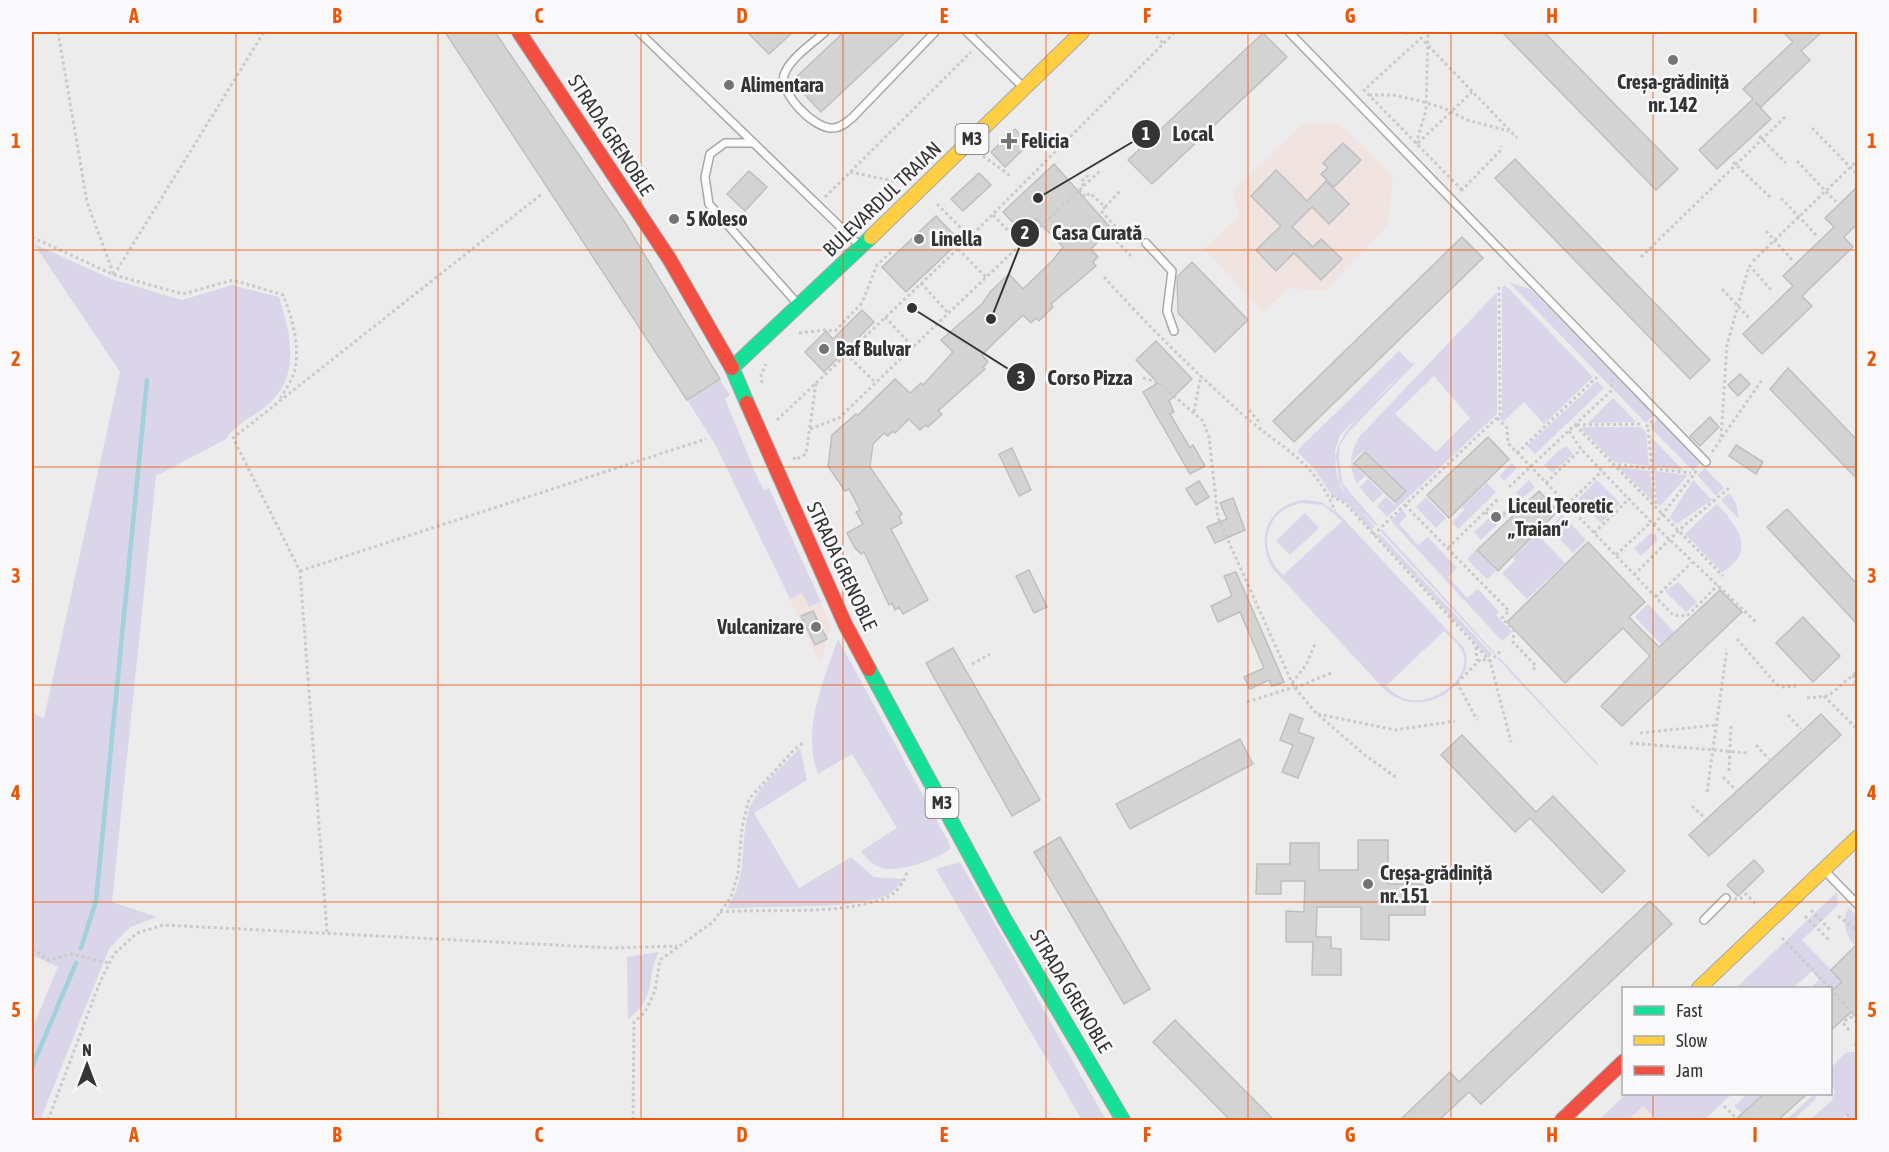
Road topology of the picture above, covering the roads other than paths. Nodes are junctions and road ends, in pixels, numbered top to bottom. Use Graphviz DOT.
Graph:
graph roads {
  1 [pos="519,32"];
  2 [pos="639,32"];
  3 [pos="825,32"];
  4 [pos="935,32"];
  5 [pos="967,32"];
  6 [pos="1082,32"];
  7 [pos="1289,32"];
  8 [pos="1024,88"];
  9 [pos="752,142"];
  10 [pos="1146,243"];
  11 [pos="861,247"];
  12 [pos="799,306"];
  13 [pos="1174,331"];
  14 [pos="732,368"];
  15 [pos="1706,462"];
  16 [pos="1857,837"];
  17 [pos="1824,870"];
  18 [pos="1726,898"];
  19 [pos="1857,905"];
  20 [pos="1704,920"];
  21 [pos="1699,987"];
  22 [pos="1622,1062"];
  23 [pos="1123,1120"];
  24 [pos="1562,1120"];
  1 -- 14 [label="main road, STRADA GRENOBLE"];
  2 -- 9 [label="lane"];
  3 -- 4 [label="lane"];
  5 -- 8 [label="lane"];
  6 -- 8 [label="main road, BULEVARDUL TRAIAN / M3"];
  7 -- 15 [label="lane"];
  8 -- 11 [label="main road, BULEVARDUL TRAIAN / M3"];
  9 -- 11 [label="lane"];
  9 -- 12 [label="lane"];
  10 -- 13 [label="lane"];
  11 -- 12 [label="main road, BULEVARDUL TRAIAN / M3"];
  12 -- 14 [label="main road, BULEVARDUL TRAIAN / M3"];
  14 -- 23 [label="main road, STRADA GRENOBLE / M3"];
  16 -- 17 [label="main road"];
  17 -- 19 [label="lane"];
  17 -- 21 [label="main road"];
  18 -- 20 [label="lane"];
  22 -- 24 [label="main road"];
}
